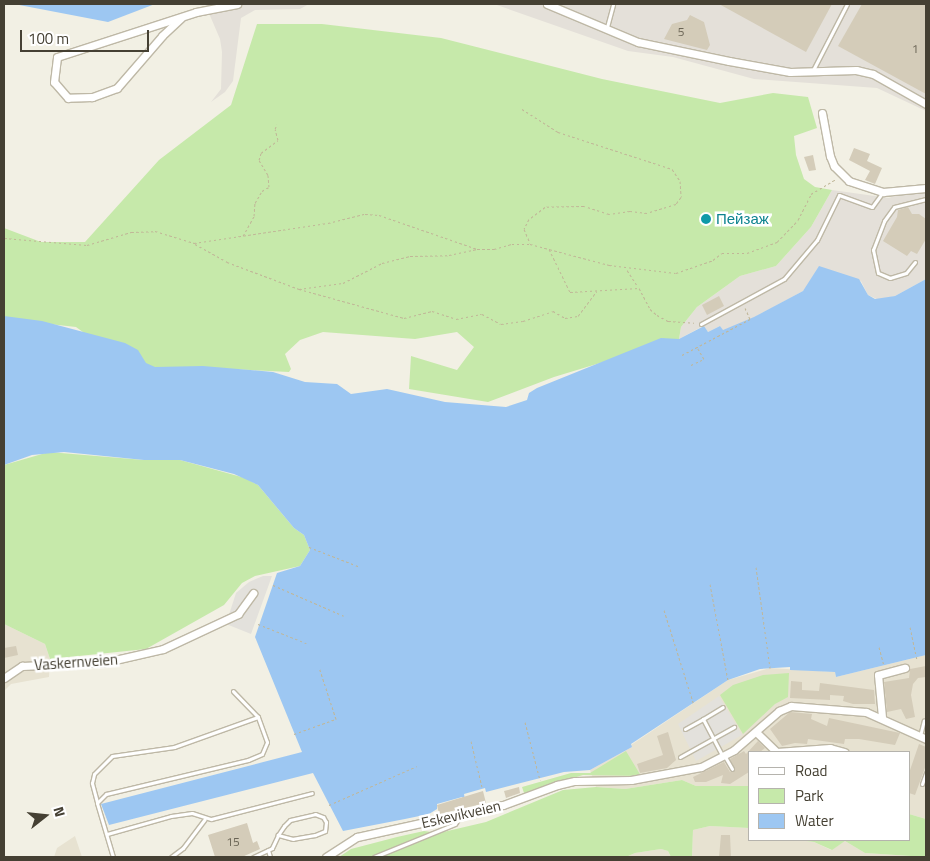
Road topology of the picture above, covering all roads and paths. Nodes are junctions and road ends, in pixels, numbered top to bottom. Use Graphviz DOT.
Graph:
graph roads {
  1 [pos="235,4"];
  2 [pos="548,4"];
  3 [pos="613,4"];
  4 [pos="847,4"];
  5 [pos="181,18"];
  6 [pos="606,30"];
  7 [pos="812,72"];
  8 [pos="926,104"];
  9 [pos="522,109"];
  10 [pos="822,113"];
  11 [pos="277,124"];
  12 [pos="841,175"];
  13 [pos="926,188"];
  14 [pos="883,192"];
  15 [pos="926,199"];
  16 [pos="242,237"];
  17 [pos="4,238"];
  18 [pos="194,243"];
  19 [pos="530,244"];
  20 [pos="549,248"];
  21 [pos="477,249"];
  22 [pos="915,262"];
  23 [pos="626,268"];
  24 [pos="639,288"];
  25 [pos="299,290"];
  26 [pos="596,291"];
  27 [pos="743,301"];
  28 [pos="701,324"];
  29 [pos="697,346"];
  30 [pos="682,355"];
  31 [pos="691,365"];
  32 [pos="309,547"];
  33 [pos="358,566"];
  34 [pos="756,567"];
  35 [pos="710,584"];
  36 [pos="273,586"];
  37 [pos="253,593"];
  38 [pos="664,610"];
  39 [pos="344,616"];
  40 [pos="258,624"];
  41 [pos="910,627"];
  42 [pos="306,643"];
  43 [pos="879,647"];
  44 [pos="917,658"];
  45 [pos="884,666"];
  46 [pos="320,667"];
  47 [pos="770,668"];
  48 [pos="905,668"];
  49 [pos="4,678"];
  50 [pos="728,680"];
  51 [pos="233,691"];
  52 [pos="694,705"];
  53 [pos="723,707"];
  54 [pos="258,717"];
  55 [pos="882,717"];
  56 [pos="703,720"];
  57 [pos="924,720"];
  58 [pos="525,722"];
  59 [pos="734,727"];
  60 [pos="685,729"];
  61 [pos="757,733"];
  62 [pos="294,734"];
  63 [pos="923,738"];
  64 [pos="713,739"];
  65 [pos="471,741"];
  66 [pos="776,751"];
  67 [pos="798,751"];
  68 [pos="840,751"];
  69 [pos="723,755"];
  70 [pos="680,757"];
  71 [pos="417,766"];
  72 [pos="732,769"];
  73 [pos="926,773"];
  74 [pos="540,780"];
  75 [pos="922,784"];
  76 [pos="482,787"];
  77 [pos="312,793"];
  78 [pos="97,802"];
  79 [pos="329,805"];
  80 [pos="460,816"];
  81 [pos="205,818"];
  82 [pos="106,834"];
  83 [pos="278,835"];
  84 [pos="268,850"];
  85 [pos="113,857"];
  86 [pos="171,857"];
  87 [pos="252,857"];
  88 [pos="270,857"];
  89 [pos="326,857"];
  90 [pos="374,857"];
  1 -- 5 [label="street"];
  2 -- 6 [label="street"];
  3 -- 6 [label="lane"];
  4 -- 7 [label="lane"];
  5 -- 5 [label="street"];
  6 -- 7 [label="street"];
  7 -- 8 [label="street"];
  9 -- 19 [label="path"];
  10 -- 12 [label="street"];
  11 -- 16 [label="path"];
  12 -- 14 [label="street"];
  12 -- 23 [label="path"];
  13 -- 14 [label="street"];
  14 -- 27 [label="lane"];
  15 -- 22 [label="lane"];
  16 -- 18 [label="path"];
  16 -- 21 [label="path"];
  17 -- 18 [label="path"];
  18 -- 25 [label="path"];
  19 -- 20 [label="path"];
  19 -- 21 [label="path"];
  20 -- 23 [label="path"];
  20 -- 26 [label="path"];
  21 -- 25 [label="path"];
  23 -- 24 [label="path"];
  24 -- 26 [label="path"];
  24 -- 28 [label="path"];
  25 -- 26 [label="path"];
  27 -- 28 [label="lane"];
  27 -- 29 [label="path"];
  29 -- 30 [label="path"];
  29 -- 31 [label="path"];
  32 -- 33 [label="path"];
  34 -- 47 [label="path"];
  35 -- 50 [label="path"];
  36 -- 39 [label="path"];
  37 -- 49 [label="street, Vaskernveien"];
  38 -- 52 [label="path"];
  40 -- 42 [label="path"];
  41 -- 44 [label="path"];
  43 -- 45 [label="path"];
  46 -- 62 [label="path"];
  48 -- 55 [label="street"];
  51 -- 54 [label="lane"];
  53 -- 56 [label="lane"];
  54 -- 78 [label="lane"];
  54 -- 78 [label="lane"];
  55 -- 61 [label="street, Eskevikveien"];
  55 -- 63 [label="street, Eskevikveien"];
  56 -- 60 [label="lane"];
  56 -- 64 [label="lane"];
  57 -- 63 [label="lane"];
  58 -- 74 [label="path"];
  59 -- 64 [label="lane"];
  61 -- 66 [label="street"];
  61 -- 69 [label="street, Eskevikveien"];
  64 -- 69 [label="lane"];
  64 -- 70 [label="lane"];
  65 -- 76 [label="path"];
  67 -- 68 [label="street"];
  69 -- 72 [label="lane"];
  69 -- 80 [label="street, Eskevikveien"];
  71 -- 79 [label="path"];
  73 -- 75 [label="lane"];
  77 -- 81 [label="lane"];
  78 -- 82 [label="lane"];
  80 -- 89 [label="street, Eskevikveien"];
  80 -- 90 [label="lane"];
  81 -- 82 [label="lane"];
  81 -- 86 [label="lane"];
  82 -- 85 [label="lane"];
  83 -- 83 [label="lane"];
  83 -- 84 [label="lane"];
  84 -- 87 [label="lane"];
  84 -- 88 [label="lane"];
}
